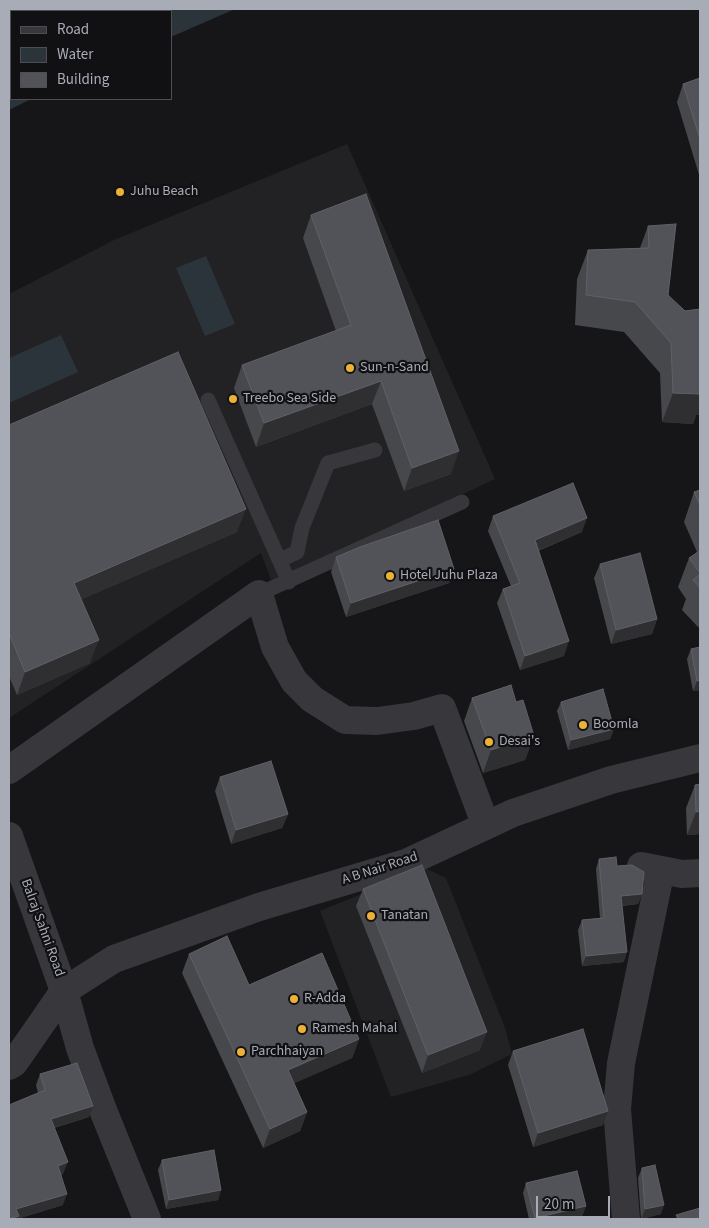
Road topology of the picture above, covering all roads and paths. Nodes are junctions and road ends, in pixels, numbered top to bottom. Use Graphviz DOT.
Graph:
graph roads {
  1 [pos="208,400"];
  2 [pos="375,450"];
  3 [pos="462,502"];
  4 [pos="281,560"];
  5 [pos="289,582"];
  6 [pos="259,594"];
  7 [pos="700,758"];
  8 [pos="9,770"];
  9 [pos="486,826"];
  10 [pos="9,836"];
  11 [pos="700,873"];
  12 [pos="64,991"];
  13 [pos="9,1066"];
  14 [pos="147,1219"];
  15 [pos="626,1219"];
  1 -- 4 [label="lane"];
  2 -- 4 [label="lane"];
  3 -- 5 [label="lane"];
  4 -- 5 [label="lane"];
  5 -- 6 [label="lane"];
  6 -- 8 [label="street"];
  6 -- 9 [label="street"];
  7 -- 9 [label="street, A B Nair Road"];
  9 -- 12 [label="street, A B Nair Road"];
  10 -- 12 [label="street, Balraj Sahni Road"];
  11 -- 15 [label="street"];
  12 -- 13 [label="street"];
  12 -- 14 [label="street, Balraj Sahni Road"];
}
